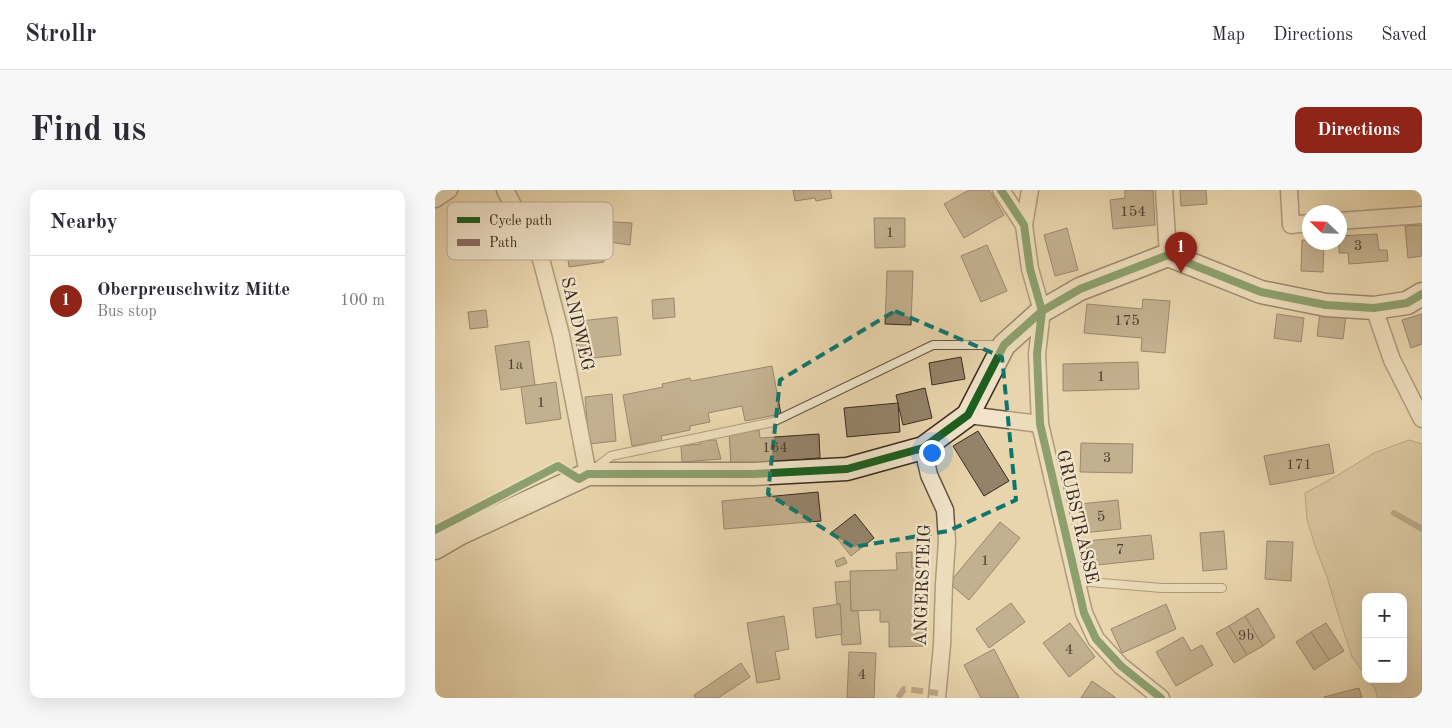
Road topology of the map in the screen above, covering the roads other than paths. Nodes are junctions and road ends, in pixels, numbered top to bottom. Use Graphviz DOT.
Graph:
graph roads {
  1 [pos="449,190"];
  2 [pos="505,190"];
  3 [pos="1001,190"];
  4 [pos="1030,190"];
  5 [pos="1164,190"];
  6 [pos="1289,190"];
  7 [pos="435,199"];
  8 [pos="511,202"];
  9 [pos="1422,215"];
  10 [pos="1347,220"];
  11 [pos="1302,223"];
  12 [pos="1025,225"];
  13 [pos="1168,255"];
  14 [pos="541,260"];
  15 [pos="1422,294"];
  16 [pos="1374,308"];
  17 [pos="1042,311"];
  18 [pos="1004,345"];
  19 [pos="968,415"];
  20 [pos="1422,420"];
  21 [pos="1041,424"];
  22 [pos="923,448"];
  23 [pos="588,474"];
  24 [pos="435,548"];
  25 [pos="1077,581"];
  26 [pos="1222,588"];
  27 [pos="937,698"];
  28 [pos="1161,698"];
  1 -- 7 [label="street"];
  2 -- 8 [label="street, SANDWEG"];
  3 -- 12 [label="street"];
  4 -- 12 [label="street"];
  5 -- 13 [label="street"];
  6 -- 11 [label="street"];
  9 -- 10 [label="street"];
  12 -- 17 [label="street"];
  13 -- 16 [label="street"];
  13 -- 17 [label="street"];
  14 -- 23 [label="street, SANDWEG"];
  15 -- 16 [label="street"];
  16 -- 20 [label="street"];
  17 -- 18 [label="street"];
  17 -- 21 [label="street, GRUBSTRASSE"];
  18 -- 19 [label="street"];
  18 -- 23 [label="lane"];
  19 -- 21 [label="street"];
  19 -- 22 [label="street"];
  21 -- 25 [label="street, GRUBSTRASSE"];
  22 -- 23 [label="street"];
  22 -- 27 [label="street, ANGERSTEIG"];
  23 -- 24 [label="street"];
  25 -- 26 [label="lane, GRUBSTRASSE"];
  25 -- 28 [label="street, GRUBSTRASSE"];
}
